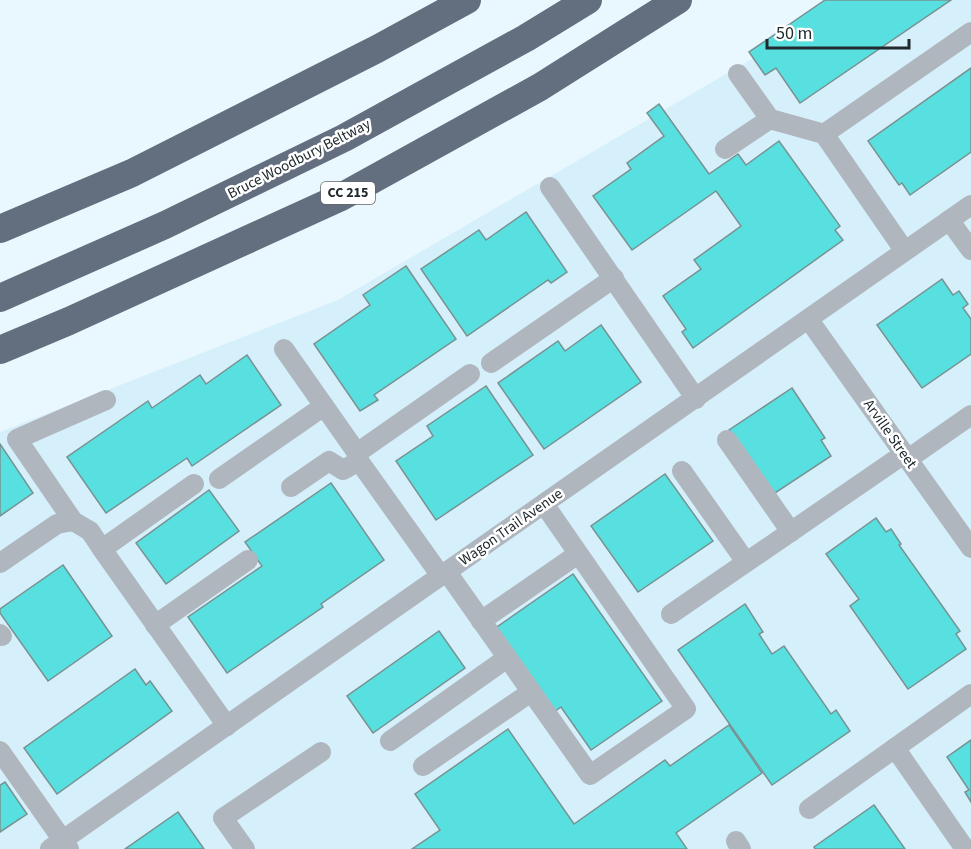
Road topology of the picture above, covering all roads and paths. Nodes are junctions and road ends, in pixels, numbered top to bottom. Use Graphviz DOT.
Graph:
graph roads {
  1 [pos="467,0"];
  2 [pos="588,0"];
  3 [pos="678,0"];
  4 [pos="971,33"];
  5 [pos="738,74"];
  6 [pos="770,118"];
  7 [pos="824,134"];
  8 [pos="725,149"];
  9 [pos="550,187"];
  10 [pos="971,204"];
  11 [pos="949,220"];
  12 [pos="0,229"];
  13 [pos="904,250"];
  14 [pos="971,250"];
  15 [pos="614,278"];
  16 [pos="0,298"];
  17 [pos="809,320"];
  18 [pos="284,349"];
  19 [pos="0,350"];
  20 [pos="491,363"];
  21 [pos="470,374"];
  22 [pos="696,399"];
  23 [pos="106,400"];
  24 [pos="324,406"];
  25 [pos="971,415"];
  26 [pos="728,440"];
  27 [pos="358,457"];
  28 [pos="906,457"];
  29 [pos="682,471"];
  30 [pos="219,479"];
  31 [pos="194,484"];
  32 [pos="291,487"];
  33 [pos="544,504"];
  34 [pos="73,521"];
  35 [pos="791,532"];
  36 [pos="971,548"];
  37 [pos="102,549"];
  38 [pos="578,554"];
  39 [pos="248,560"];
  40 [pos="746,562"];
  41 [pos="0,563"];
  42 [pos="444,574"];
  43 [pos="671,614"];
  44 [pos="481,621"];
  45 [pos="155,625"];
  46 [pos="507,658"];
  47 [pos="531,692"];
  48 [pos="971,694"];
  49 [pos="226,726"];
  50 [pos="390,741"];
  51 [pos="895,748"];
  52 [pos="0,751"];
  53 [pos="321,752"];
  54 [pos="423,766"];
  55 [pos="809,809"];
  56 [pos="60,846"];
  57 [pos="245,849"];
  58 [pos="965,849"];
  1 -- 12 [label="highway"];
  2 -- 16 [label="highway, Bruce Woodbury Beltway"];
  3 -- 19 [label="highway, CC 215"];
  4 -- 7 [label="street"];
  5 -- 6 [label="street"];
  6 -- 7 [label="street"];
  6 -- 8 [label="street"];
  7 -- 13 [label="street"];
  9 -- 15 [label="street"];
  10 -- 11 [label="street, Wagon Trail Avenue"];
  11 -- 13 [label="street, Wagon Trail Avenue"];
  11 -- 14 [label="street"];
  13 -- 17 [label="street, Wagon Trail Avenue"];
  15 -- 20 [label="street"];
  15 -- 22 [label="street"];
  17 -- 22 [label="street, Wagon Trail Avenue"];
  17 -- 28 [label="street, Arville Street"];
  18 -- 24 [label="street"];
  21 -- 27 [label="street"];
  22 -- 33 [label="street, Wagon Trail Avenue"];
  23 -- 34 [label="street"];
  24 -- 27 [label="street"];
  24 -- 30 [label="street"];
  25 -- 28 [label="street"];
  26 -- 35 [label="street"];
  27 -- 32 [label="street"];
  27 -- 42 [label="street"];
  28 -- 35 [label="street"];
  28 -- 36 [label="street, Arville Street"];
  29 -- 40 [label="street"];
  31 -- 37 [label="street"];
  33 -- 38 [label="street"];
  33 -- 42 [label="street, Wagon Trail Avenue"];
  34 -- 37 [label="street"];
  34 -- 41 [label="street"];
  35 -- 40 [label="street"];
  37 -- 45 [label="street"];
  38 -- 44 [label="street"];
  38 -- 47 [label="street"];
  39 -- 45 [label="street"];
  40 -- 43 [label="street"];
  42 -- 44 [label="street"];
  42 -- 49 [label="street, Wagon Trail Avenue"];
  44 -- 46 [label="street"];
  45 -- 49 [label="street"];
  46 -- 47 [label="street"];
  46 -- 50 [label="street"];
  47 -- 54 [label="street"];
  48 -- 51 [label="street"];
  49 -- 56 [label="street, Wagon Trail Avenue"];
  51 -- 55 [label="street"];
  51 -- 58 [label="street"];
  52 -- 56 [label="street"];
  53 -- 57 [label="street"];
}
